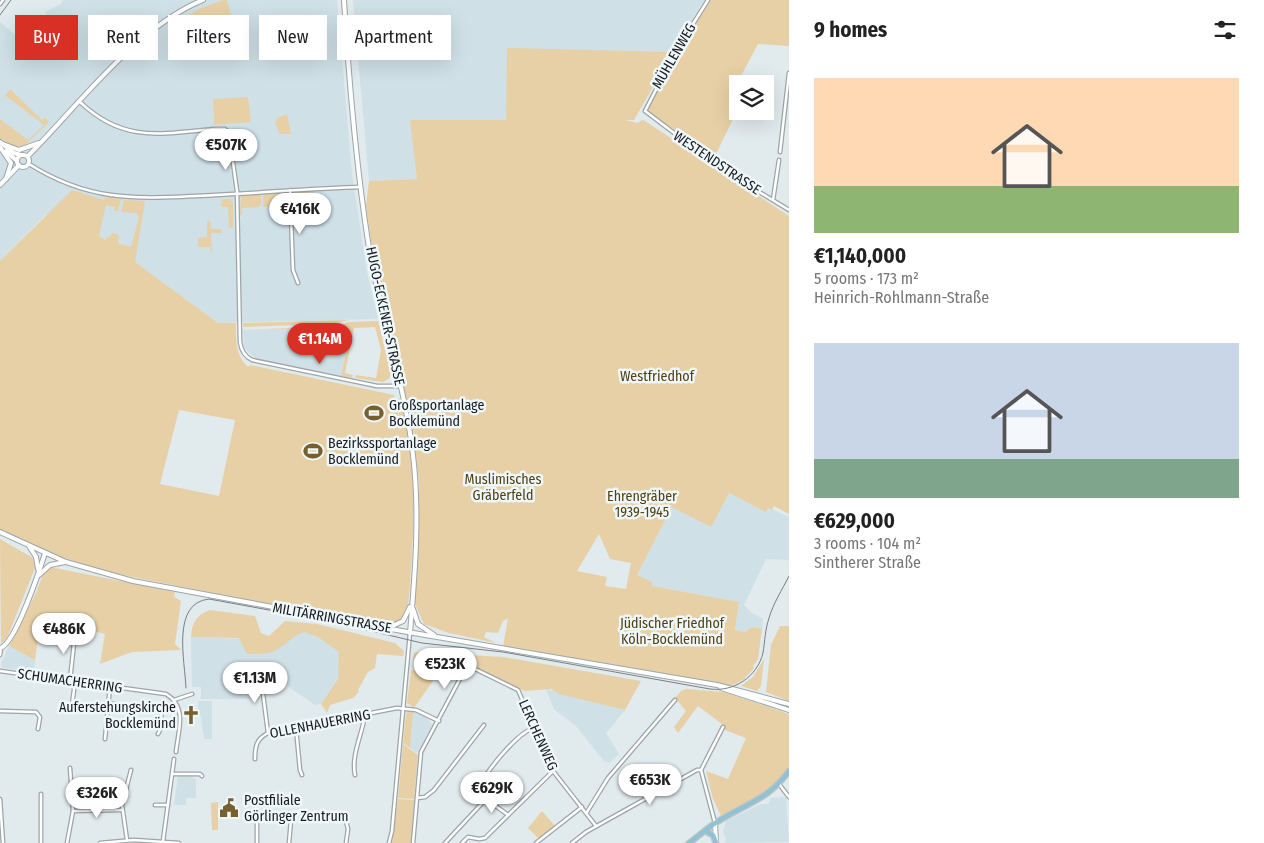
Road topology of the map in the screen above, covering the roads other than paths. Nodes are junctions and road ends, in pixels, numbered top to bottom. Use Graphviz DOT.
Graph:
graph roads {
  1 [pos="3,0"];
  2 [pos="203,0"];
  3 [pos="344,0"];
  4 [pos="708,0"];
  5 [pos="0,4"];
  6 [pos="789,73"];
  7 [pos="80,102"];
  8 [pos="646,114"];
  9 [pos="784,123"];
  10 [pos="789,123"];
  11 [pos="39,143"];
  12 [pos="1,145"];
  13 [pos="780,152"];
  14 [pos="21,155"];
  15 [pos="28,156"];
  16 [pos="779,160"];
  17 [pos="18,163"];
  18 [pos="29,164"];
  19 [pos="6,179"];
  20 [pos="0,185"];
  21 [pos="361,187"];
  22 [pos="290,190"];
  23 [pos="236,194"];
  24 [pos="773,200"];
  25 [pos="789,210"];
  26 [pos="298,283"];
  27 [pos="400,386"];
  28 [pos="0,532"];
  29 [pos="27,545"];
  30 [pos="45,553"];
  31 [pos="66,562"];
  32 [pos="37,576"];
  33 [pos="412,600"];
  34 [pos="73,626"];
  35 [pos="386,628"];
  36 [pos="410,632"];
  37 [pos="435,636"];
  38 [pos="1,648"];
  39 [pos="0,656"];
  40 [pos="0,671"];
  41 [pos="264,677"];
  42 [pos="70,680"];
  43 [pos="75,681"];
  44 [pos="712,685"];
  45 [pos="110,686"];
  46 [pos="192,694"];
  47 [pos="174,700"];
  48 [pos="675,700"];
  49 [pos="108,703"];
  50 [pos="789,704"];
  51 [pos="72,705"];
  52 [pos="403,708"];
  53 [pos="789,710"];
  54 [pos="0,712"];
  55 [pos="365,715"];
  56 [pos="439,721"];
  57 [pos="484,725"];
  58 [pos="724,727"];
  59 [pos="38,728"];
  60 [pos="296,728"];
  61 [pos="533,728"];
  62 [pos="268,733"];
  63 [pos="158,734"];
  64 [pos="105,738"];
  65 [pos="176,752"];
  66 [pos="174,759"];
  67 [pos="255,759"];
  68 [pos="70,768"];
  69 [pos="131,770"];
  70 [pos="701,770"];
  71 [pos="553,771"];
  72 [pos="789,772"];
  73 [pos="173,774"];
  74 [pos="302,774"];
  75 [pos="354,774"];
  76 [pos="202,776"];
  77 [pos="779,784"];
  78 [pos="41,794"];
  79 [pos="789,797"];
  80 [pos="0,798"];
  81 [pos="417,798"];
  82 [pos="486,799"];
  83 [pos="155,805"];
  84 [pos="168,805"];
  85 [pos="582,807"];
  86 [pos="122,810"];
  87 [pos="73,811"];
  88 [pos="587,812"];
  89 [pos="257,813"];
  90 [pos="290,813"];
  91 [pos="508,815"];
  92 [pos="346,821"];
  93 [pos="716,823"];
  94 [pos="596,826"];
  95 [pos="705,831"];
  96 [pos="127,840"];
  97 [pos="140,841"];
  98 [pos="163,841"];
  99 [pos="3,843"];
  100 [pos="40,843"];
  101 [pos="68,843"];
  102 [pos="100,843"];
  103 [pos="107,843"];
  104 [pos="179,843"];
  105 [pos="257,843"];
  106 [pos="289,843"];
  107 [pos="346,843"];
  108 [pos="389,843"];
  109 [pos="413,843"];
  110 [pos="445,843"];
  111 [pos="462,843"];
  112 [pos="536,843"];
  113 [pos="572,843"];
  114 [pos="689,843"];
  115 [pos="716,843"];
  1 -- 5 [label="street"];
  2 -- 7 [label="main road"];
  3 -- 21 [label="main road, HUGO-ECKENER-STRASSE"];
  4 -- 8 [label="street, MÜHLENWEG"];
  6 -- 9 [label="street"];
  7 -- 11 [label="main road"];
  7 -- 23 [label="street"];
  8 -- 24 [label="street, WESTENDSTRASSE"];
  9 -- 10 [label="street"];
  9 -- 13 [label="street"];
  11 -- 12 [label="main road"];
  11 -- 15 [label="main road"];
  12 -- 14 [label="main road"];
  12 -- 17 [label="main road"];
  12 -- 19 [label="main road"];
  14 -- 15 [label="main road"];
  14 -- 17 [label="main road"];
  15 -- 18 [label="main road"];
  16 -- 24 [label="street"];
  17 -- 18 [label="main road"];
  17 -- 19 [label="main road"];
  18 -- 23 [label="street"];
  19 -- 20 [label="main road"];
  21 -- 22 [label="street"];
  21 -- 27 [label="main road, HUGO-ECKENER-STRASSE"];
  22 -- 23 [label="street"];
  22 -- 26 [label="street"];
  23 -- 27 [label="street"];
  24 -- 25 [label="street, WESTENDSTRASSE"];
  27 -- 33 [label="main road, HUGO-ECKENER-STRASSE"];
  28 -- 29 [label="main road, MILITÄRRINGSTRASSE"];
  29 -- 30 [label="main road, MILITÄRRINGSTRASSE"];
  29 -- 32 [label="main road"];
  30 -- 31 [label="main road, MILITÄRRINGSTRASSE"];
  30 -- 32 [label="main road"];
  31 -- 32 [label="main road"];
  31 -- 35 [label="main road, MILITÄRRINGSTRASSE"];
  32 -- 38 [label="main road"];
  33 -- 35 [label="main road"];
  33 -- 36 [label="main road, HUGO-ECKENER-STRASSE"];
  33 -- 37 [label="main road"];
  34 -- 42 [label="street"];
  35 -- 36 [label="main road, MILITÄRRINGSTRASSE"];
  36 -- 37 [label="main road, MILITÄRRINGSTRASSE"];
  36 -- 52 [label="street"];
  37 -- 44 [label="main road, MILITÄRRINGSTRASSE"];
  38 -- 39 [label="street"];
  40 -- 42 [label="street, SCHUMACHERRING"];
  41 -- 62 [label="street"];
  42 -- 43 [label="street, SCHUMACHERRING"];
  43 -- 45 [label="street, SCHUMACHERRING"];
  43 -- 51 [label="street"];
  44 -- 50 [label="main road, MILITÄRRINGSTRASSE"];
  44 -- 53 [label="main road"];
  45 -- 47 [label="street, SCHUMACHERRING"];
  45 -- 49 [label="street"];
  46 -- 47 [label="street"];
  47 -- 65 [label="street"];
  48 -- 88 [label="street"];
  49 -- 63 [label="street"];
  49 -- 64 [label="street"];
  52 -- 55 [label="street, OLLENHAUERRING"];
  52 -- 56 [label="street"];
  52 -- 108 [label="street"];
  54 -- 59 [label="street"];
  55 -- 60 [label="street, OLLENHAUERRING"];
  55 -- 75 [label="street"];
  56 -- 61 [label="street, LERCHENWEG"];
  56 -- 81 [label="street"];
  57 -- 81 [label="street"];
  58 -- 70 [label="street"];
  60 -- 62 [label="street, OLLENHAUERRING"];
  60 -- 74 [label="street"];
  61 -- 71 [label="street, LERCHENWEG"];
  61 -- 82 [label="street"];
  62 -- 67 [label="street, OLLENHAUERRING"];
  66 -- 73 [label="street"];
  68 -- 87 [label="street"];
  69 -- 86 [label="street"];
  70 -- 93 [label="street"];
  70 -- 94 [label="street"];
  71 -- 85 [label="street, LERCHENWEG"];
  71 -- 91 [label="street"];
  72 -- 77 [label="main road"];
  73 -- 76 [label="street"];
  73 -- 84 [label="street"];
  77 -- 79 [label="street"];
  77 -- 93 [label="main road"];
  78 -- 100 [label="street"];
  80 -- 99 [label="street"];
  81 -- 109 [label="street"];
  82 -- 91 [label="street"];
  82 -- 110 [label="street"];
  83 -- 84 [label="street"];
  84 -- 98 [label="street"];
  85 -- 88 [label="street, LERCHENWEG"];
  85 -- 112 [label="street"];
  86 -- 87 [label="street"];
  86 -- 96 [label="street"];
  87 -- 101 [label="street"];
  88 -- 94 [label="street, LERCHENWEG"];
  89 -- 105 [label="street"];
  90 -- 106 [label="street"];
  91 -- 111 [label="street"];
  92 -- 107 [label="street"];
  93 -- 95 [label="main road"];
  93 -- 115 [label="main road"];
  94 -- 113 [label="street"];
  95 -- 114 [label="main road"];
  95 -- 115 [label="main road"];
  96 -- 97 [label="street"];
  96 -- 103 [label="street"];
  97 -- 98 [label="street"];
  98 -- 104 [label="street"];
  102 -- 103 [label="street"];
}
